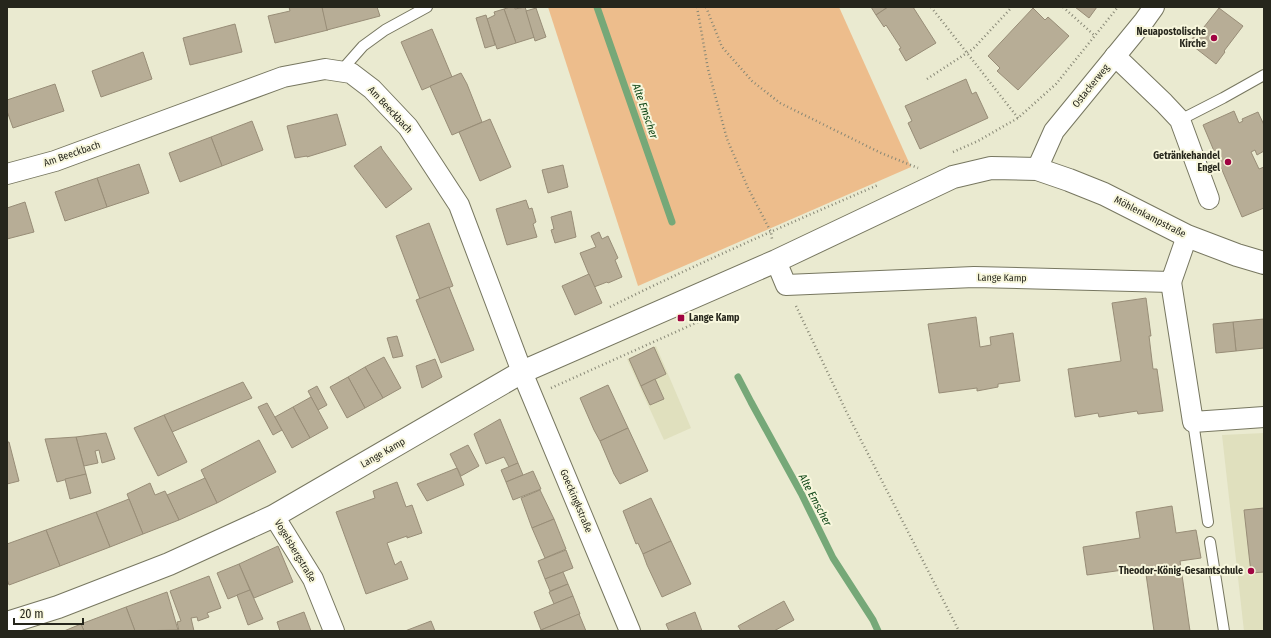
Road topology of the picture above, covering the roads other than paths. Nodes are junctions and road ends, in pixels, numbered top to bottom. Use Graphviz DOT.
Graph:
graph roads {
  1 [pos="427,7"];
  2 [pos="1154,7"];
  3 [pos="1115,56"];
  4 [pos="341,71"];
  5 [pos="1264,75"];
  6 [pos="1180,120"];
  7 [pos="1037,169"];
  8 [pos="7,174"];
  9 [pos="1209,198"];
  10 [pos="1187,236"];
  11 [pos="776,261"];
  12 [pos="1264,263"];
  13 [pos="1171,282"];
  14 [pos="522,372"];
  15 [pos="1264,417"];
  16 [pos="1193,422"];
  17 [pos="274,516"];
  18 [pos="1208,522"];
  19 [pos="1210,542"];
  20 [pos="7,623"];
  21 [pos="334,631"];
  22 [pos="630,631"];
  23 [pos="1224,631"];
  1 -- 4 [label="lane"];
  2 -- 3 [label="street, Ostackerweg"];
  3 -- 6 [label="street"];
  3 -- 7 [label="street, Ostackerweg"];
  4 -- 8 [label="street, Am Beeckbach"];
  4 -- 14 [label="street, Am Beeckbach"];
  5 -- 6 [label="lane"];
  6 -- 9 [label="street"];
  7 -- 10 [label="street, Möhlenkampstraße"];
  7 -- 11 [label="street, Lange Kamp"];
  10 -- 12 [label="street, Möhlenkampstraße"];
  10 -- 13 [label="street"];
  11 -- 13 [label="street, Lange Kamp"];
  11 -- 14 [label="street, Lange Kamp"];
  13 -- 16 [label="street"];
  14 -- 17 [label="street, Lange Kamp"];
  14 -- 22 [label="street, Goeckingkstraße"];
  15 -- 16 [label="street"];
  16 -- 18 [label="lane"];
  17 -- 20 [label="street, Lange Kamp"];
  17 -- 21 [label="street, Vogelsbergstraße"];
  19 -- 23 [label="lane"];
}
